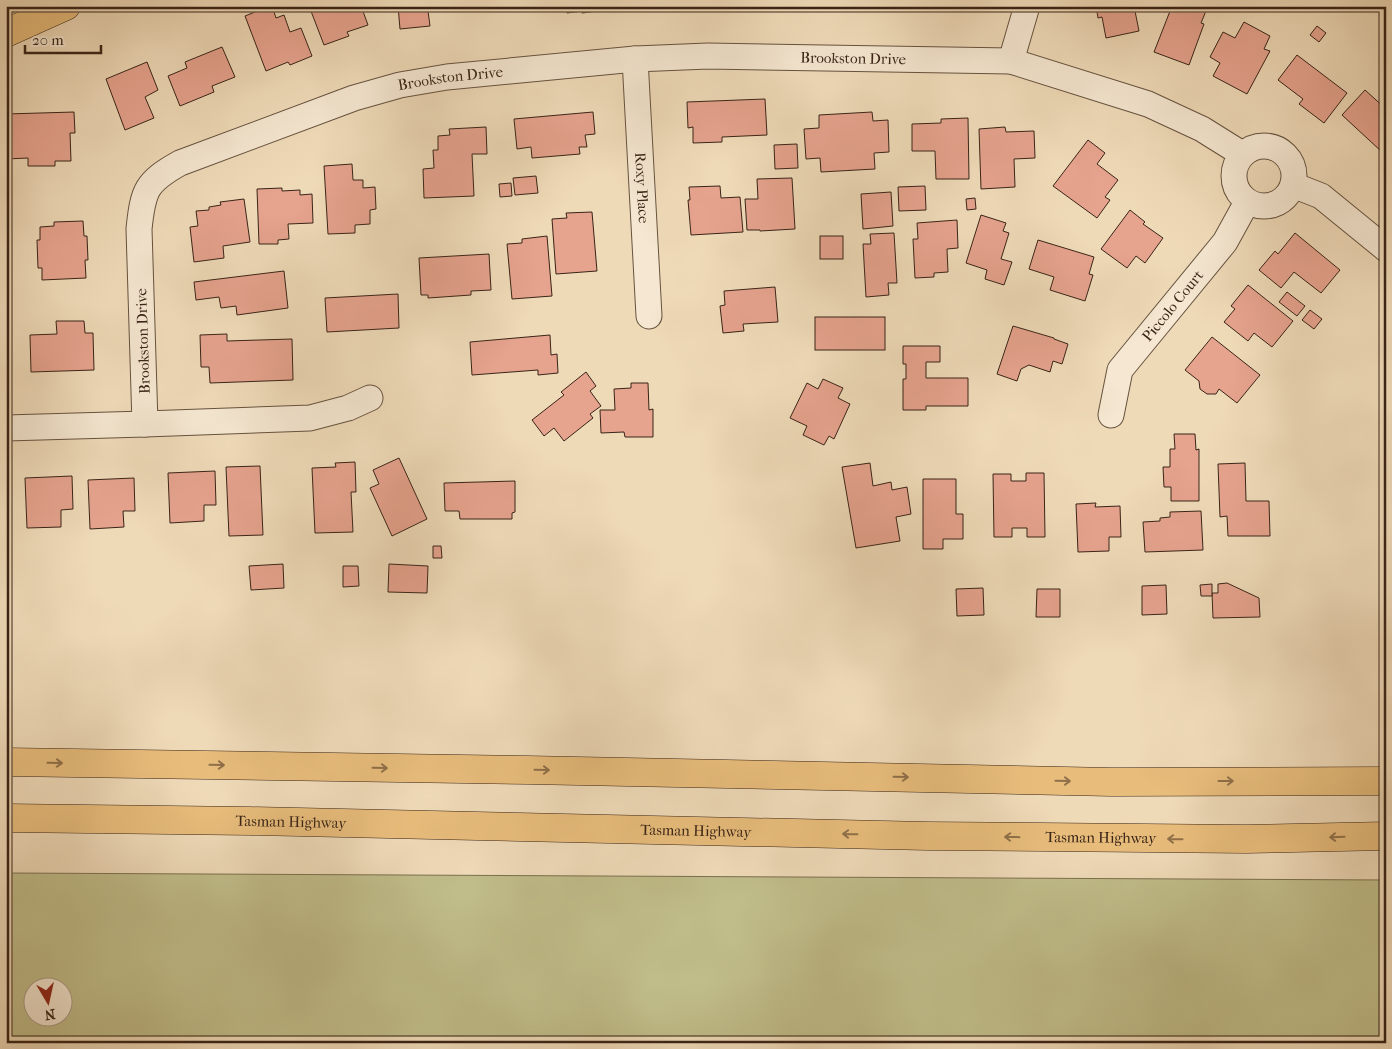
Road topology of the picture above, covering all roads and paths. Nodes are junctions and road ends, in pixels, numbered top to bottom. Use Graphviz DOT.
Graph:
graph roads {
  1 [pos="66,6"];
  2 [pos="1027,6"];
  3 [pos="6,33"];
  4 [pos="635,59"];
  5 [pos="1011,61"];
  6 [pos="1242,154"];
  7 [pos="1293,185"];
  8 [pos="1247,202"];
  9 [pos="1386,249"];
  10 [pos="649,316"];
  11 [pos="370,398"];
  12 [pos="1111,415"];
  13 [pos="145,424"];
  14 [pos="6,428"];
  15 [pos="6,762"];
  16 [pos="1386,781"];
  17 [pos="6,818"];
  18 [pos="1386,836"];
  1 -- 3 [label="main road"];
  2 -- 5 [label="street"];
  4 -- 5 [label="street, Brookston Drive"];
  4 -- 10 [label="street, Roxy Place"];
  4 -- 13 [label="street, Brookston Drive"];
  5 -- 6 [label="street, Brookston Drive"];
  6 -- 7 [label="street"];
  6 -- 8 [label="street"];
  7 -- 8 [label="street"];
  7 -- 9 [label="street"];
  8 -- 12 [label="street, Piccolo Court"];
  11 -- 13 [label="street"];
  13 -- 14 [label="street"];
  15 -- 16 [label="main road, one-way"];
  18 -- 17 [label="main road, Tasman Highway, one-way"];
}
